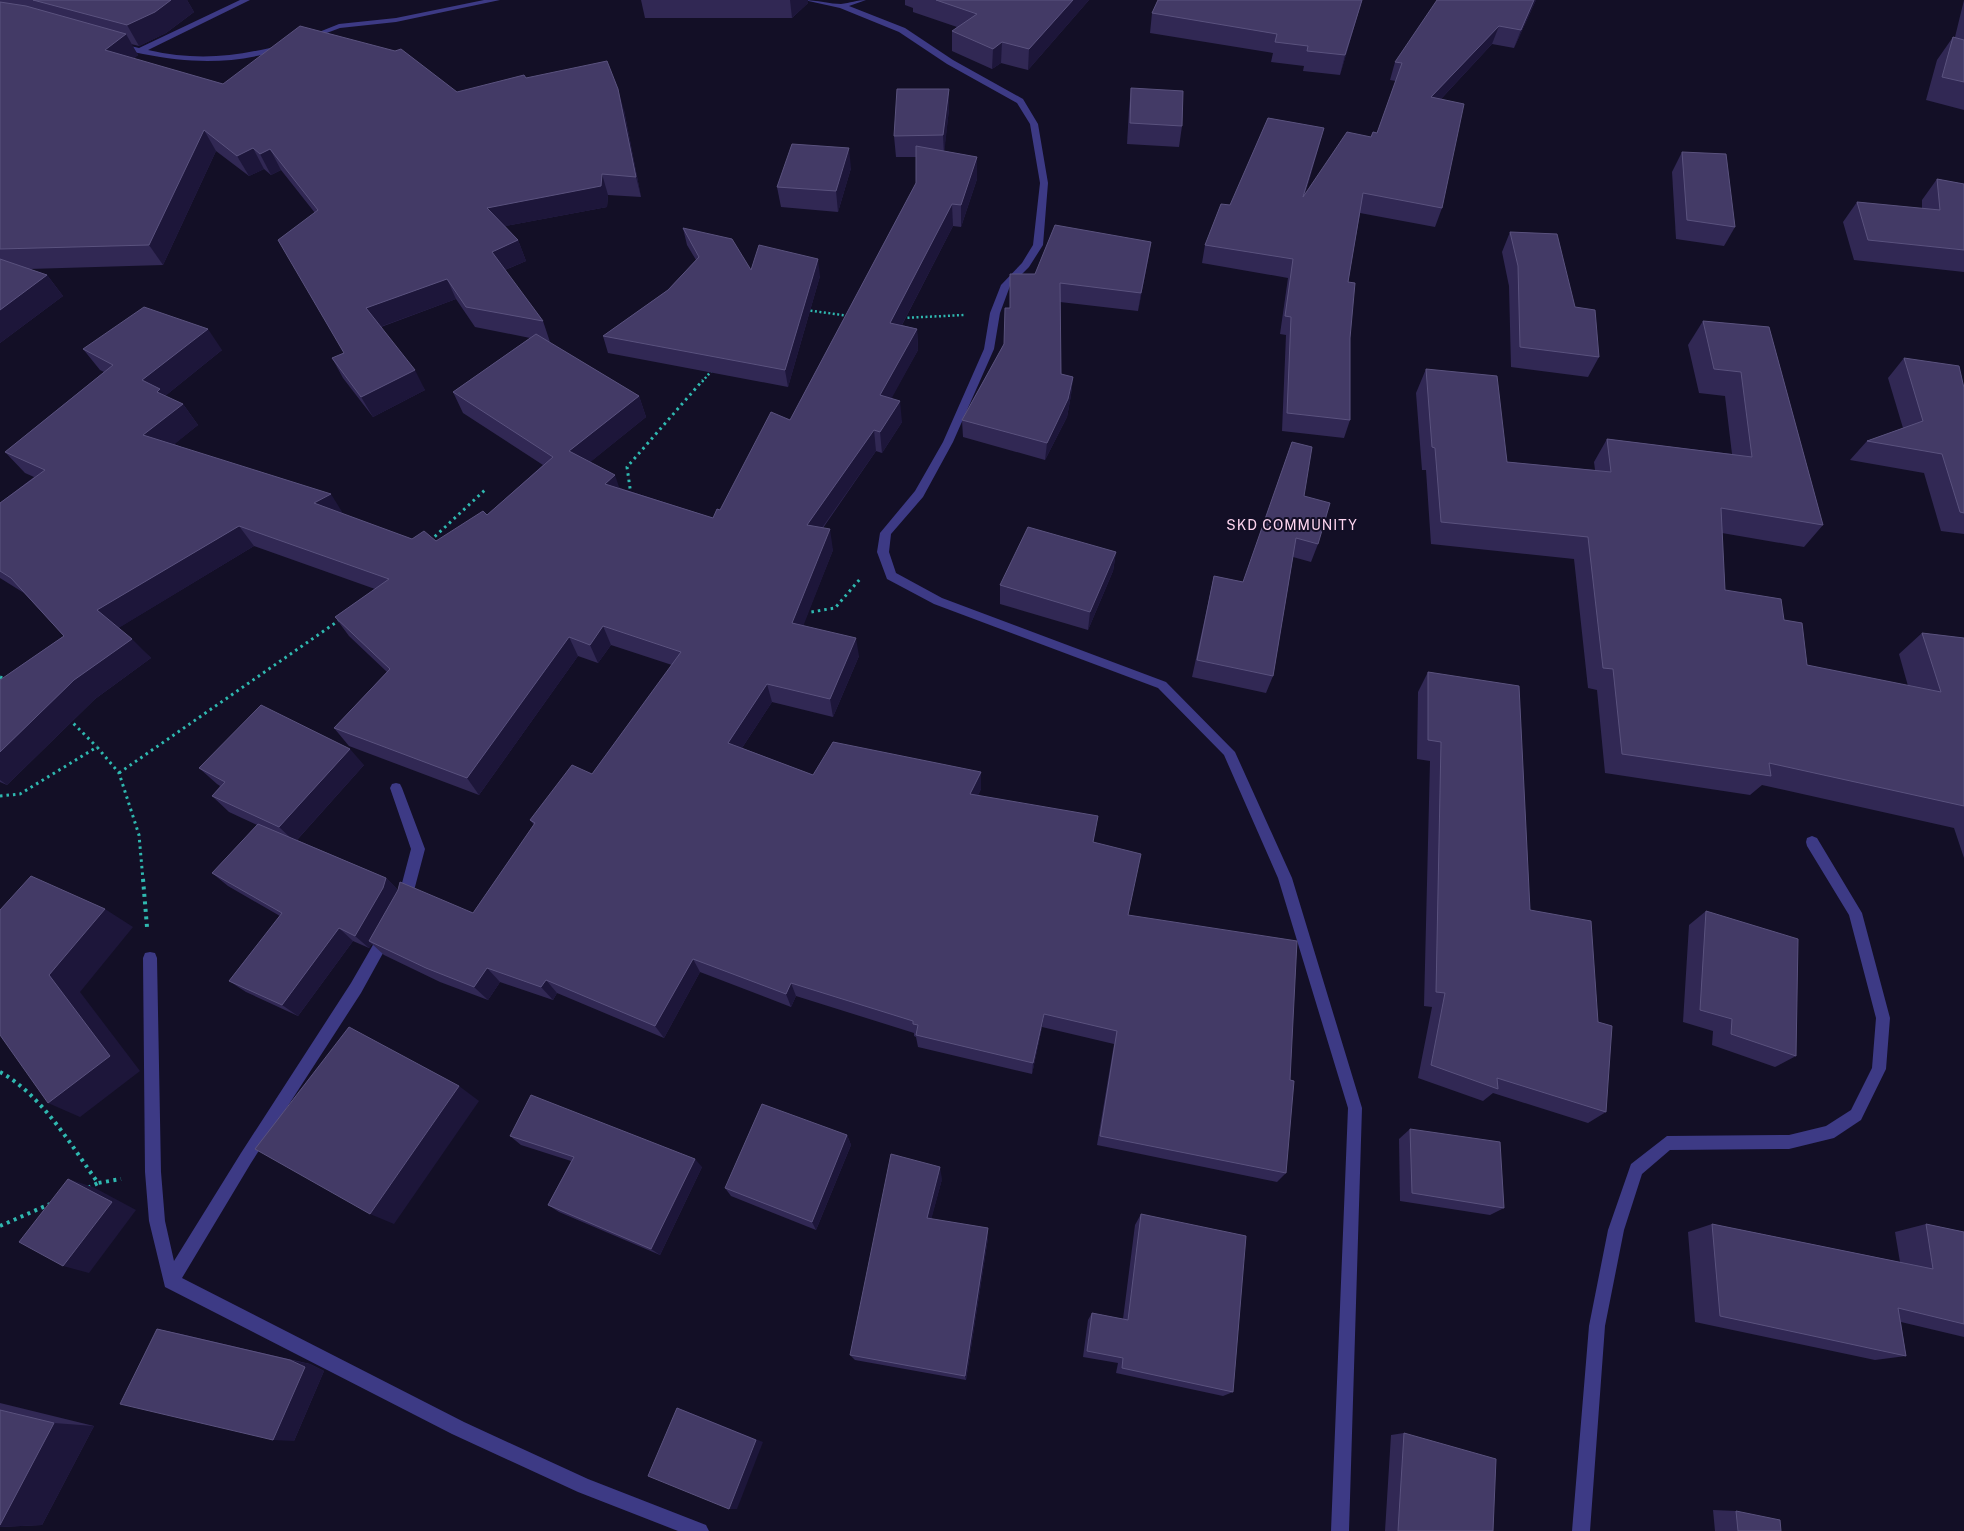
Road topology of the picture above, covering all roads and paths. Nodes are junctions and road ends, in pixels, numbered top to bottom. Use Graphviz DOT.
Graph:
graph roads {
  1 [pos="246,0"];
  2 [pos="496,0"];
  3 [pos="808,0"];
  4 [pos="862,0"];
  5 [pos="842,6"];
  6 [pos="113,43"];
  7 [pos="296,43"];
  8 [pos="287,46"];
  9 [pos="140,51"];
  10 [pos="804,310"];
  11 [pos="994,314"];
  12 [pos="854,316"];
  13 [pos="899,319"];
  14 [pos="714,368"];
  15 [pos="486,490"];
  16 [pos="632,502"];
  17 [pos="425,546"];
  18 [pos="883,552"];
  19 [pos="348,613"];
  20 [pos="798,614"];
  21 [pos="0,676"];
  22 [pos="9,681"];
  23 [pos="64,715"];
  24 [pos="97,747"];
  25 [pos="119,773"];
  26 [pos="396,788"];
  27 [pos="0,796"];
  28 [pos="1812,842"];
  29 [pos="150,958"];
  30 [pos="0,1072"];
  31 [pos="153,1172"];
  32 [pos="98,1183"];
  33 [pos="81,1190"];
  34 [pos="56,1202"];
  35 [pos="0,1226"];
  36 [pos="171,1281"];
  37 [pos="700,1531"];
  38 [pos="1340,1531"];
  39 [pos="1580,1531"];
  1 -- 9 [label="street"];
  2 -- 7 [label="street"];
  3 -- 5 [label="street"];
  4 -- 5 [label="street"];
  5 -- 11 [label="street"];
  6 -- 9 [label="street"];
  8 -- 9 [label="street"];
  10 -- 12 [label="path"];
  11 -- 13 [label="path"];
  11 -- 18 [label="street"];
  14 -- 16 [label="path"];
  15 -- 17 [label="path"];
  18 -- 20 [label="path"];
  18 -- 38 [label="street"];
  19 -- 25 [label="path"];
  21 -- 22 [label="path"];
  23 -- 24 [label="path"];
  24 -- 25 [label="path"];
  24 -- 27 [label="path"];
  25 -- 29 [label="path"];
  26 -- 36 [label="street"];
  28 -- 39 [label="street"];
  29 -- 31 [label="street"];
  30 -- 32 [label="path"];
  31 -- 32 [label="path"];
  31 -- 36 [label="street"];
  32 -- 33 [label="path"];
  34 -- 35 [label="path"];
  36 -- 37 [label="street"];
}
